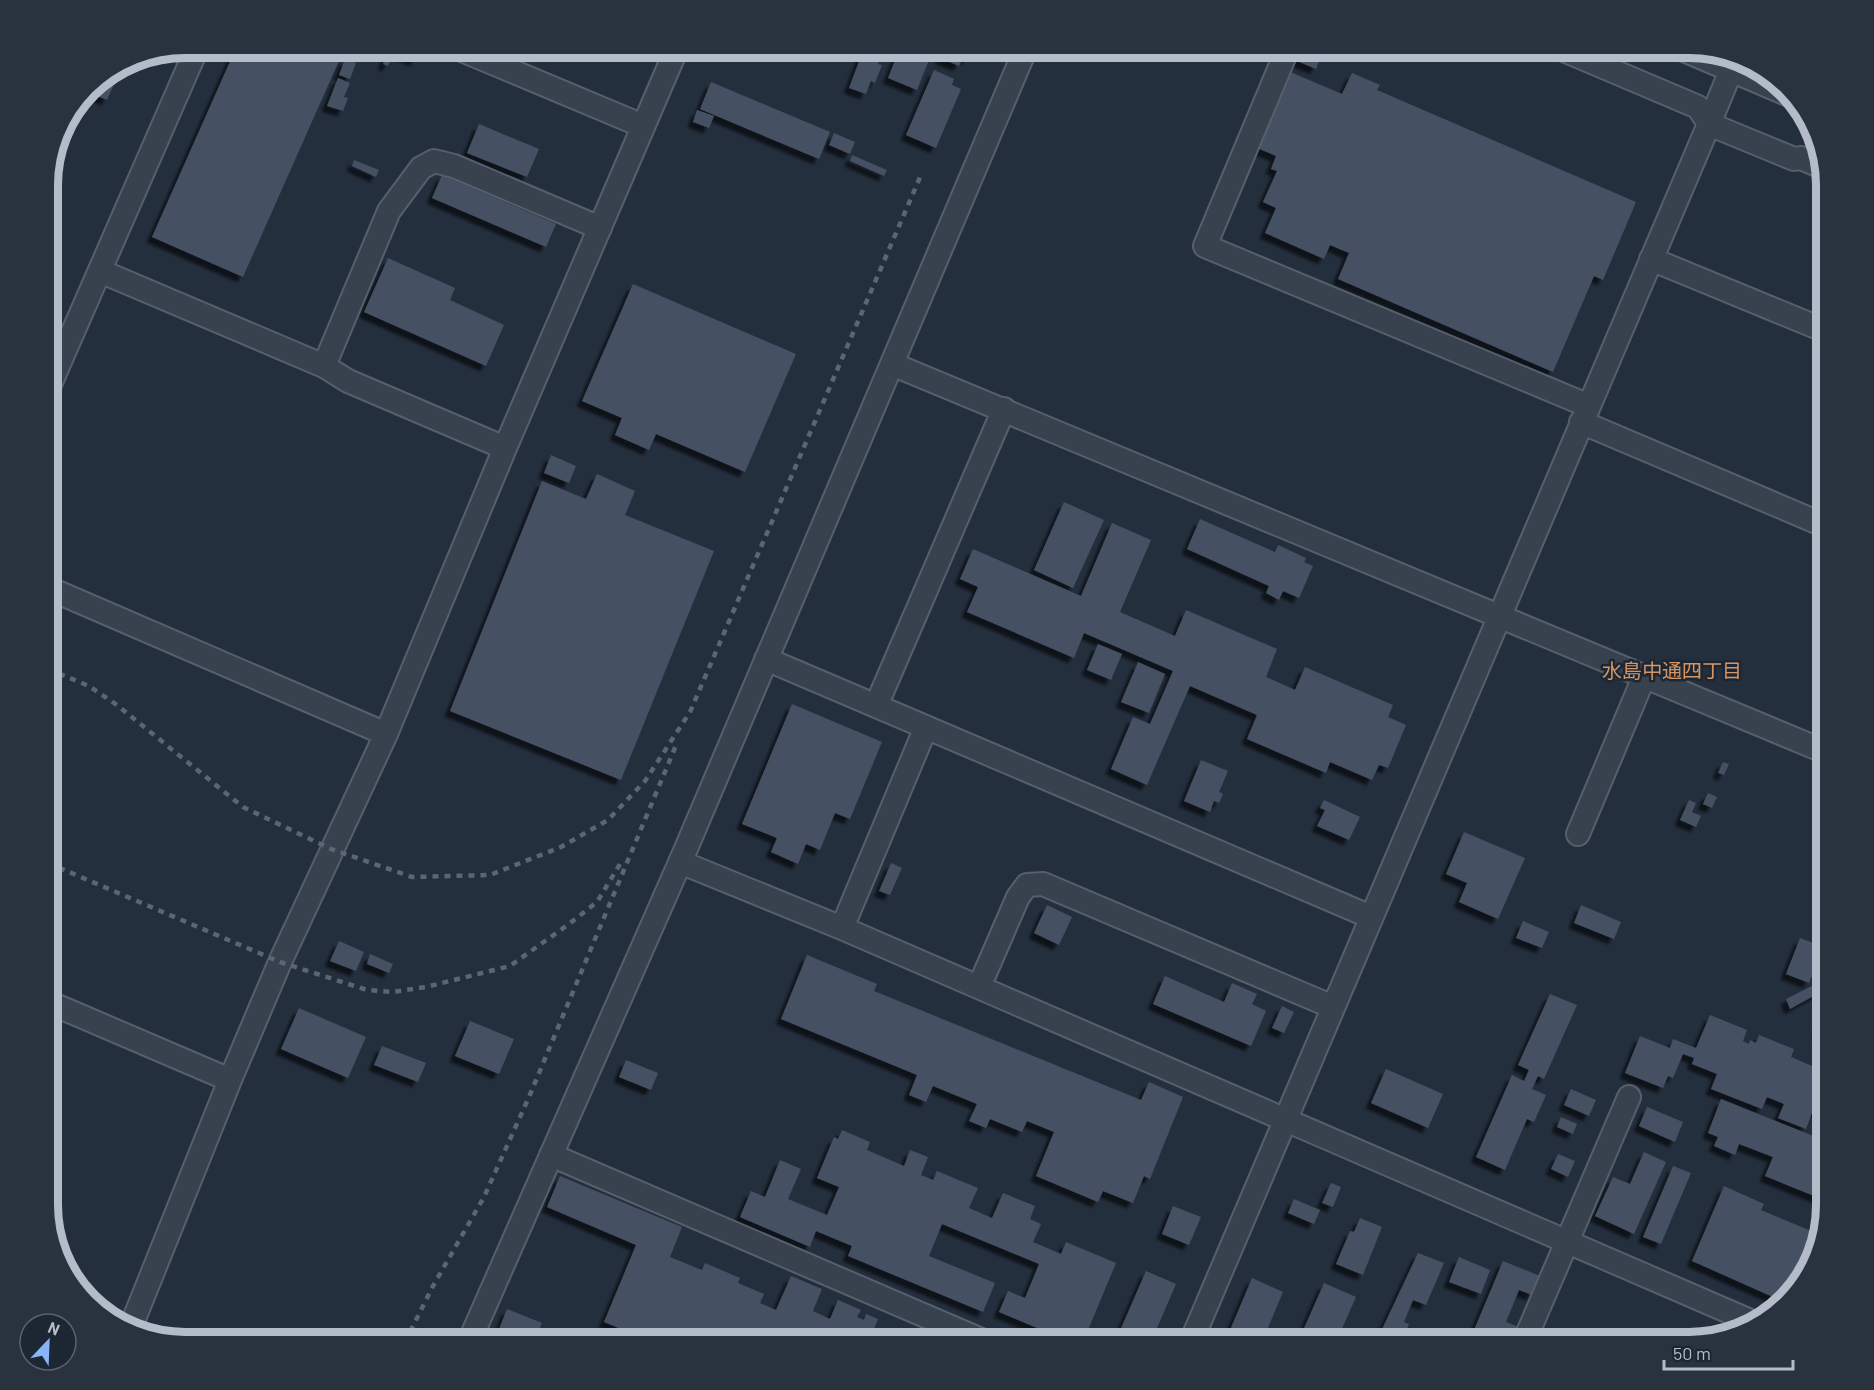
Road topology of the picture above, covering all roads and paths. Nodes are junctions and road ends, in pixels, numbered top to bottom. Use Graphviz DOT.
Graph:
graph roads {
  1 [pos="193,58"];
  2 [pos="481,58"];
  3 [pos="673,58"];
  4 [pos="1022,58"];
  5 [pos="1284,58"];
  6 [pos="1582,58"];
  7 [pos="1732,67"];
  8 [pos="1757,79"];
  9 [pos="1709,124"];
  10 [pos="644,126"];
  11 [pos="1813,163"];
  12 [pos="600,228"];
  13 [pos="1651,259"];
  14 [pos="100,271"];
  15 [pos="1816,328"];
  16 [pos="59,364"];
  17 [pos="892,364"];
  18 [pos="324,366"];
  19 [pos="1004,409"];
  20 [pos="1585,414"];
  21 [pos="505,448"];
  22 [pos="1816,521"];
  23 [pos="59,593"];
  24 [pos="1499,617"];
  25 [pos="766,659"];
  26 [pos="1644,677"];
  27 [pos="876,706"];
  28 [pos="926,727"];
  29 [pos="386,734"];
  30 [pos="1816,748"];
  31 [pos="1578,834"];
  32 [pos="680,862"];
  33 [pos="1371,917"];
  34 [pos="842,928"];
  35 [pos="979,987"];
  36 [pos="59,1007"];
  37 [pos="1333,1007"];
  38 [pos="230,1080"];
  39 [pos="1629,1097"];
  40 [pos="1286,1119"];
  41 [pos="551,1155"];
  42 [pos="1566,1242"];
  43 [pos="1744,1318"];
  44 [pos="134,1320"];
  45 [pos="473,1332"];
  46 [pos="963,1332"];
  47 [pos="1195,1332"];
  48 [pos="1528,1332"];
  1 -- 14 [label="street"];
  2 -- 10 [label="street"];
  3 -- 10 [label="street"];
  4 -- 17 [label="street"];
  5 -- 20 [label="street"];
  6 -- 9 [label="street"];
  7 -- 8 [label="street"];
  7 -- 9 [label="street"];
  9 -- 11 [label="street"];
  9 -- 13 [label="street"];
  10 -- 12 [label="street"];
  12 -- 18 [label="street"];
  12 -- 21 [label="street"];
  13 -- 15 [label="street"];
  13 -- 20 [label="street"];
  14 -- 16 [label="street"];
  14 -- 18 [label="street"];
  17 -- 19 [label="street"];
  17 -- 25 [label="street"];
  18 -- 21 [label="street"];
  19 -- 24 [label="street"];
  19 -- 27 [label="street"];
  20 -- 22 [label="street"];
  20 -- 24 [label="street"];
  21 -- 29 [label="street"];
  23 -- 29 [label="street"];
  24 -- 26 [label="street"];
  24 -- 33 [label="street"];
  25 -- 27 [label="street"];
  25 -- 32 [label="street"];
  26 -- 30 [label="street"];
  26 -- 31 [label="street"];
  27 -- 28 [label="street"];
  28 -- 33 [label="street"];
  28 -- 34 [label="street"];
  29 -- 38 [label="street"];
  32 -- 34 [label="street"];
  32 -- 41 [label="street"];
  33 -- 37 [label="street"];
  34 -- 35 [label="street"];
  35 -- 37 [label="street"];
  35 -- 40 [label="street"];
  36 -- 38 [label="street"];
  37 -- 40 [label="street"];
  38 -- 44 [label="street"];
  39 -- 42 [label="street"];
  40 -- 42 [label="street"];
  40 -- 47 [label="street"];
  41 -- 45 [label="street"];
  41 -- 46 [label="street"];
  42 -- 43 [label="street"];
  42 -- 48 [label="street"];
}
